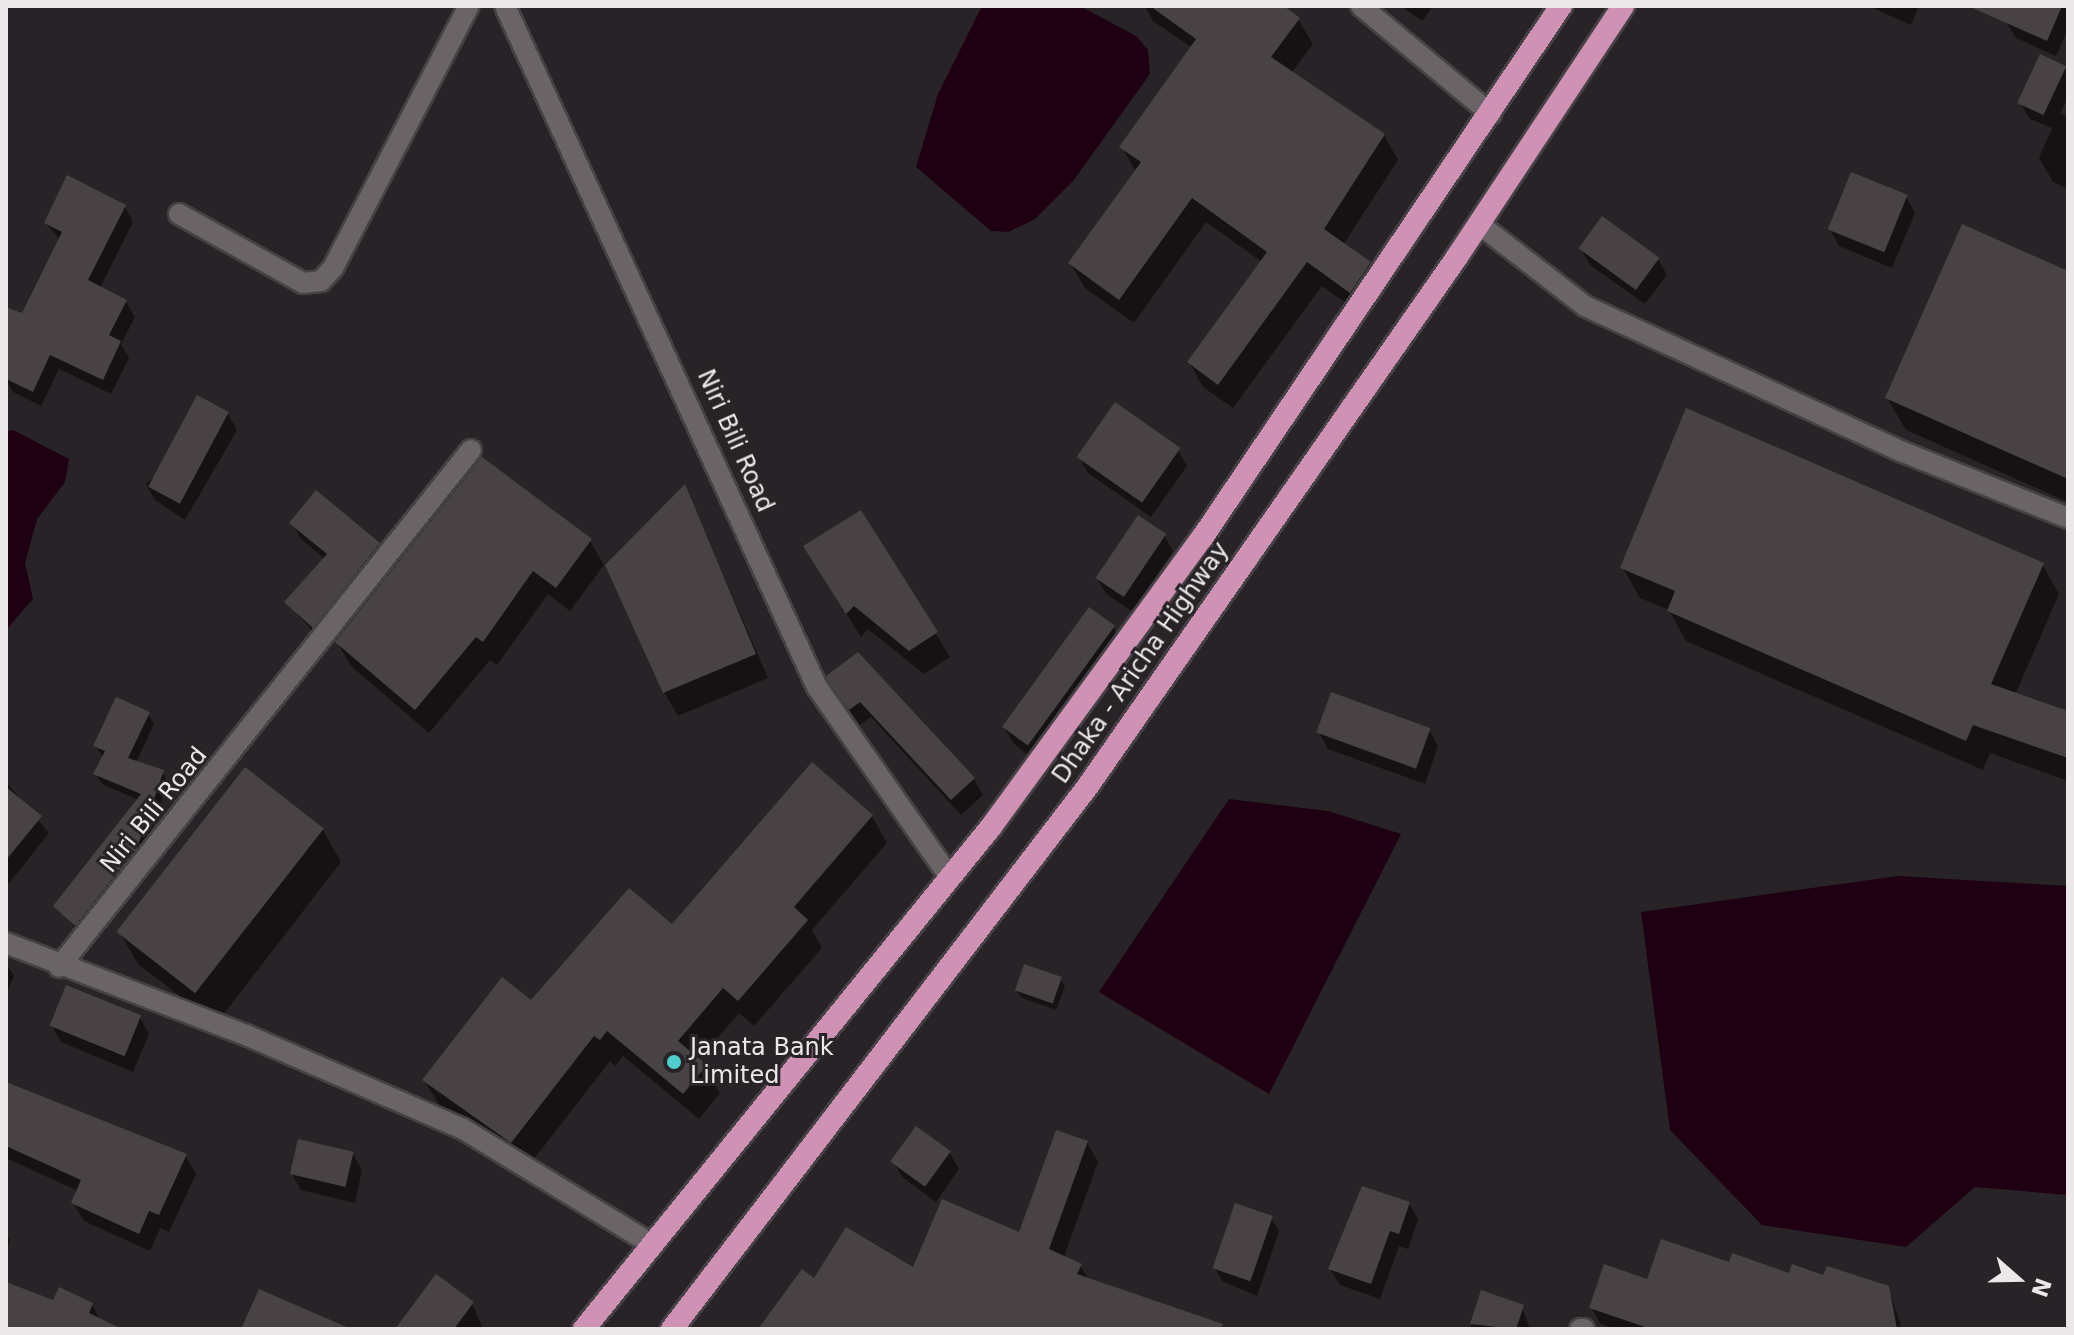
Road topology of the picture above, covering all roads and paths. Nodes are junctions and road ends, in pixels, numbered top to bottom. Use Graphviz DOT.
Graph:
graph roads {
  1 [pos="469,6"];
  2 [pos="505,6"];
  3 [pos="1361,6"];
  4 [pos="1561,6"];
  5 [pos="1623,6"];
  6 [pos="1491,114"];
  7 [pos="179,214"];
  8 [pos="1479,224"];
  9 [pos="471,450"];
  10 [pos="2068,518"];
  11 [pos="950,878"];
  12 [pos="6,943"];
  13 [pos="59,967"];
  14 [pos="653,1245"];
  15 [pos="584,1329"];
  16 [pos="672,1329"];
  1 -- 7 [label="street"];
  2 -- 11 [label="street, Niri Bili Road"];
  3 -- 6 [label="street"];
  4 -- 6 [label="highway"];
  5 -- 8 [label="highway, Dhaka - Aricha Highway"];
  6 -- 11 [label="highway"];
  8 -- 10 [label="street"];
  8 -- 16 [label="highway, Dhaka - Aricha Highway"];
  9 -- 13 [label="street, Niri Bili Road"];
  11 -- 14 [label="highway"];
  12 -- 13 [label="street"];
  13 -- 14 [label="street"];
  14 -- 15 [label="highway"];
}
